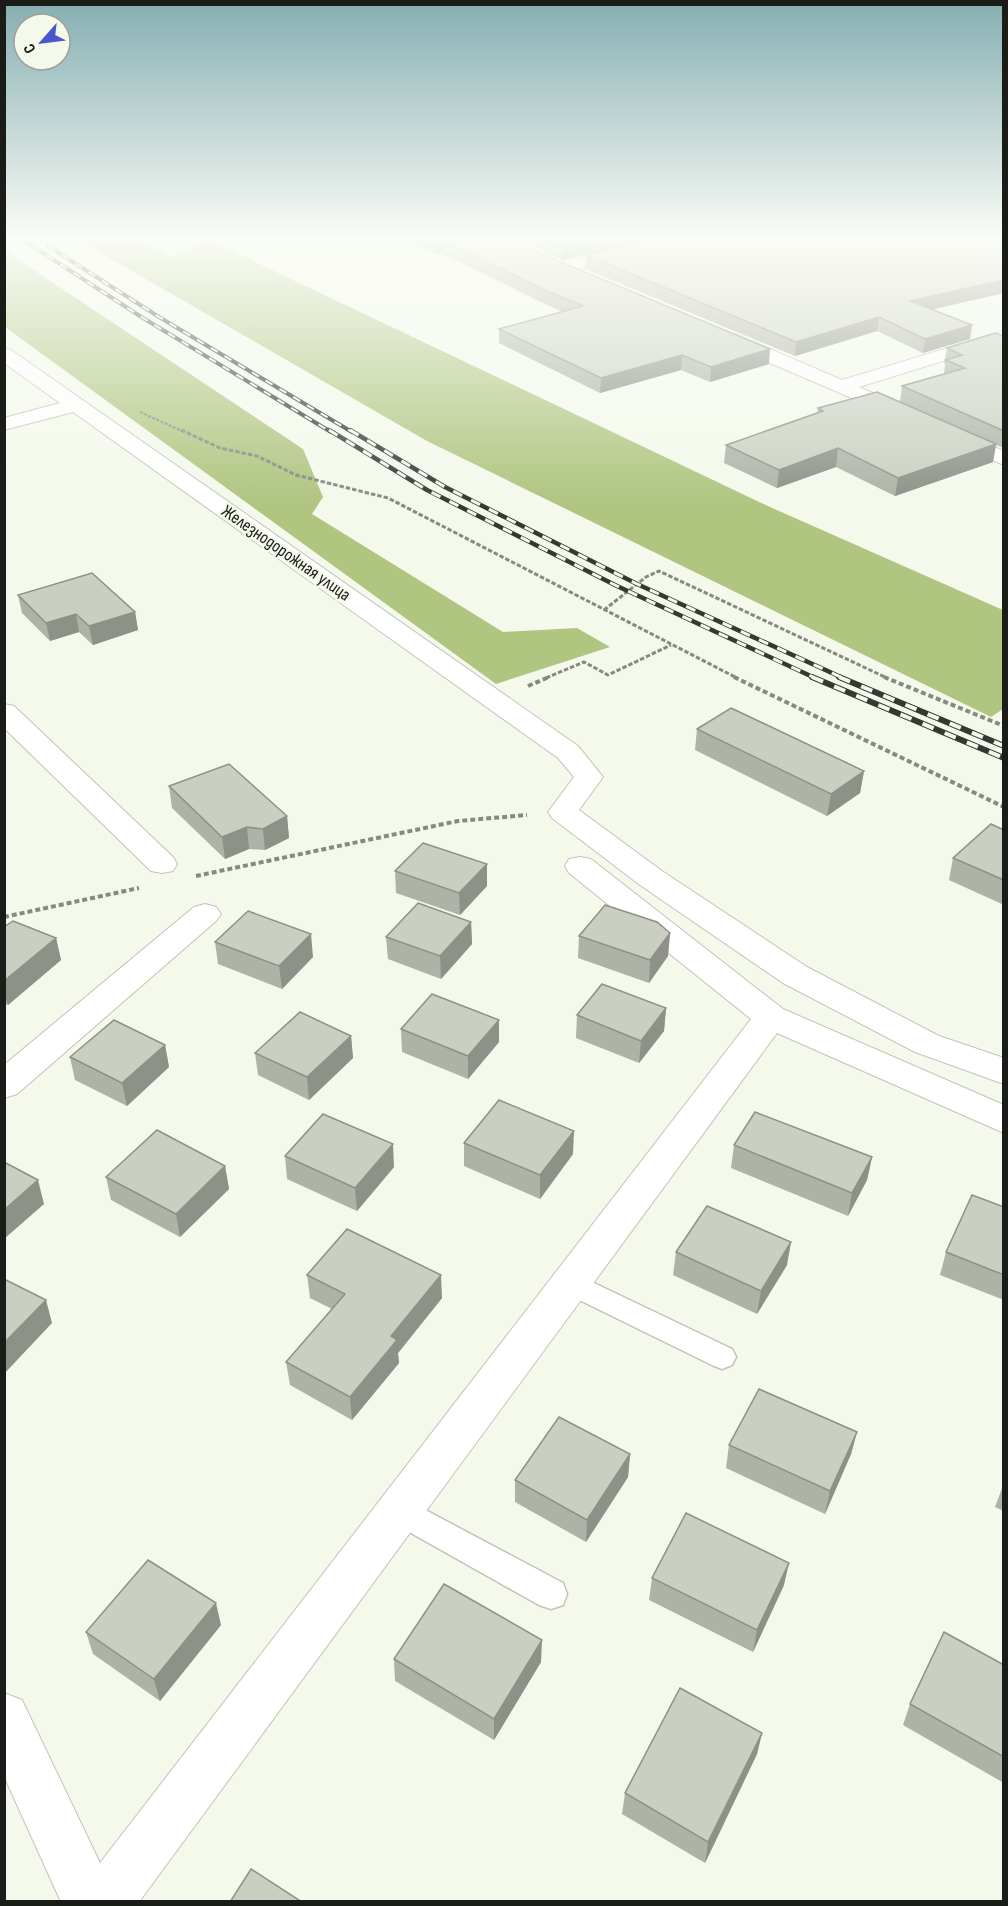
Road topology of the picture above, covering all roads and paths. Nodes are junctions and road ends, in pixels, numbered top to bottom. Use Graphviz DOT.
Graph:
graph roads {
  1 [pos="712,332"];
  2 [pos="1004,336"];
  3 [pos="4,354"];
  4 [pos="843,386"];
  5 [pos="74,405"];
  6 [pos="136,411"];
  7 [pos="918,420"];
  8 [pos="4,424"];
  9 [pos="939,430"];
  10 [pos="1004,459"];
  11 [pos="604,610"];
  12 [pos="671,645"];
  13 [pos="496,699"];
  14 [pos="4,712"];
  15 [pos="1004,726"];
  16 [pos="1004,807"];
  17 [pos="563,812"];
  18 [pos="580,866"];
  19 [pos="174,871"];
  20 [pos="140,888"];
  21 [pos="205,914"];
  22 [pos="4,917"];
  23 [pos="771,1017"];
  24 [pos="1004,1072"];
  25 [pos="4,1085"];
  26 [pos="1004,1120"];
  27 [pos="571,1283"];
  28 [pos="722,1357"];
  29 [pos="399,1510"];
  30 [pos="551,1594"];
  31 [pos="4,1718"];
  32 [pos="90,1902"];
  33 [pos="105,1902"];
  1 -- 4 [label="street"];
  2 -- 4 [label="street"];
  3 -- 5 [label="street, Железнодорожная улица"];
  4 -- 7 [label="street"];
  5 -- 8 [label="street"];
  5 -- 13 [label="street, Железнодорожная улица"];
  6 -- 11 [label="path"];
  9 -- 10 [label="street"];
  11 -- 12 [label="path"];
  11 -- 15 [label="path"];
  12 -- 13 [label="path"];
  12 -- 16 [label="path"];
  13 -- 17 [label="street, Железнодорожная улица"];
  14 -- 19 [label="street"];
  17 -- 19 [label="path"];
  17 -- 24 [label="street"];
  18 -- 23 [label="street"];
  20 -- 22 [label="path"];
  21 -- 25 [label="street"];
  23 -- 26 [label="street"];
  23 -- 27 [label="street"];
  27 -- 28 [label="lane"];
  27 -- 29 [label="street"];
  29 -- 30 [label="lane"];
  29 -- 33 [label="street"];
  31 -- 32 [label="street"];
}
